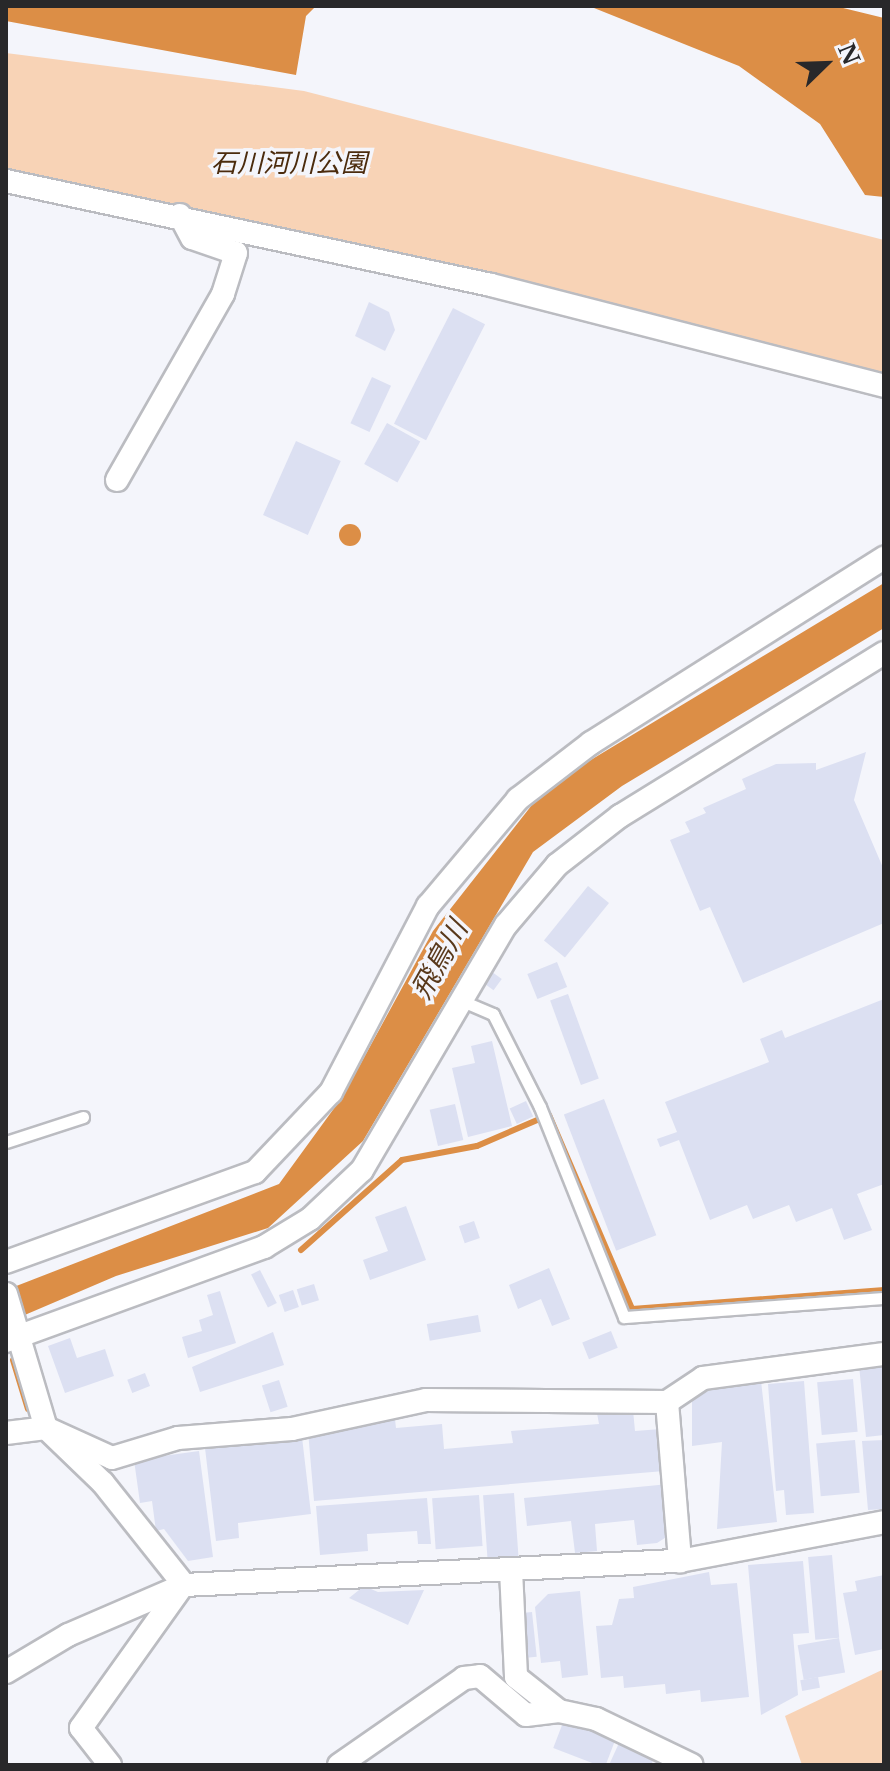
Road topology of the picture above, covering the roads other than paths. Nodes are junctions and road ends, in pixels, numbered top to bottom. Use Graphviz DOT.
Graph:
graph roads {
  1 [pos="6,181"];
  2 [pos="180,215"];
  3 [pos="884,386"];
  4 [pos="117,480"];
  5 [pos="884,558"];
  6 [pos="884,653"];
  7 [pos="459,1000"];
  8 [pos="83,1117"];
  9 [pos="6,1142"];
  10 [pos="6,1262"];
  11 [pos="6,1294"];
  12 [pos="884,1298"];
  13 [pos="16,1332"];
  14 [pos="884,1354"];
  15 [pos="667,1402"];
  16 [pos="46,1428"];
  17 [pos="6,1433"];
  18 [pos="884,1522"];
  19 [pos="680,1561"];
  20 [pos="511,1570"];
  21 [pos="184,1585"];
  22 [pos="6,1672"];
  23 [pos="559,1711"];
  24 [pos="110,1765"];
  25 [pos="339,1765"];
  26 [pos="692,1765"];
  1 -- 2 [label="street"];
  2 -- 3 [label="street"];
  2 -- 4 [label="street"];
  5 -- 10 [label="street"];
  6 -- 7 [label="street"];
  7 -- 12 [label="lane"];
  7 -- 13 [label="street"];
  8 -- 9 [label="lane"];
  11 -- 13 [label="street"];
  13 -- 16 [label="street"];
  14 -- 15 [label="street"];
  15 -- 16 [label="street"];
  15 -- 19 [label="street"];
  16 -- 17 [label="street"];
  16 -- 21 [label="street"];
  18 -- 19 [label="street"];
  19 -- 20 [label="street"];
  20 -- 21 [label="street"];
  20 -- 23 [label="street"];
  21 -- 22 [label="street"];
  21 -- 24 [label="street"];
  23 -- 25 [label="street"];
  23 -- 26 [label="street"];
}
